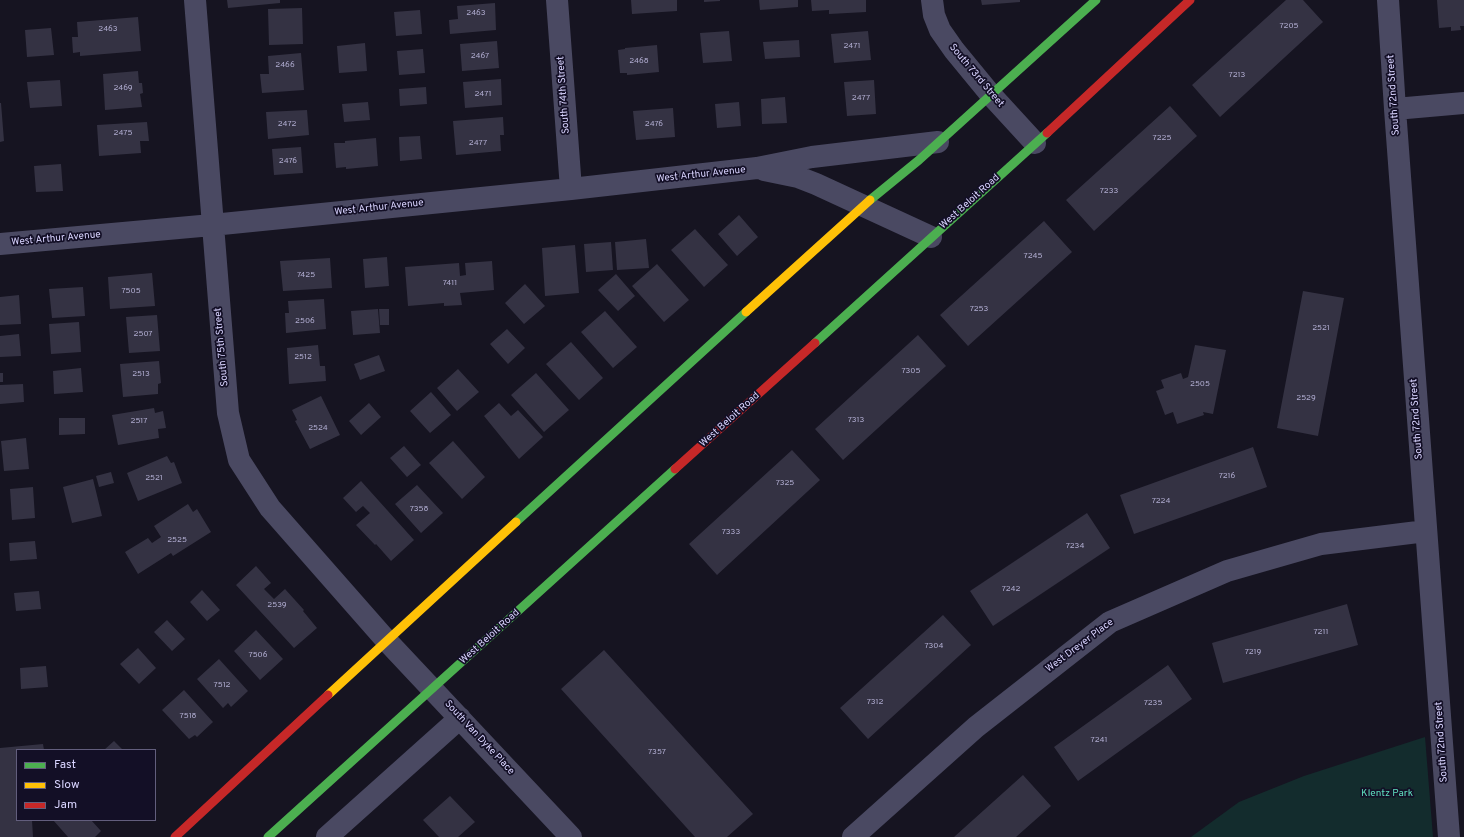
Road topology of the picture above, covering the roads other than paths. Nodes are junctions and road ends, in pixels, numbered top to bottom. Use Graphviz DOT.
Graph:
graph roads {
  1 [pos="195,0"];
  2 [pos="557,0"];
  3 [pos="932,0"];
  4 [pos="1096,0"];
  5 [pos="1190,0"];
  6 [pos="1388,0"];
  7 [pos="991,95"];
  8 [pos="1464,103"];
  9 [pos="1394,109"];
  10 [pos="938,142"];
  11 [pos="1036,143"];
  12 [pos="757,168"];
  13 [pos="571,189"];
  14 [pos="863,205"];
  15 [pos="212,225"];
  16 [pos="931,237"];
  17 [pos="0,244"];
  18 [pos="1426,530"];
  19 [pos="386,640"];
  20 [pos="433,689"];
  21 [pos="460,718"];
  22 [pos="175,837"];
  23 [pos="268,837"];
  24 [pos="327,837"];
  25 [pos="571,837"];
  26 [pos="853,837"];
  27 [pos="1449,837"];
  1 -- 15 [label="street, South 75th Street"];
  2 -- 13 [label="street, South 74th Street"];
  3 -- 7 [label="street, South 73rd Street"];
  4 -- 7 [label="main road"];
  5 -- 11 [label="main road, West Beloit Road"];
  6 -- 9 [label="street, South 72nd Street"];
  7 -- 10 [label="main road"];
  7 -- 11 [label="street, South 73rd Street"];
  8 -- 9 [label="street"];
  9 -- 18 [label="street, South 72nd Street"];
  10 -- 12 [label="street, West Arthur Avenue"];
  10 -- 14 [label="main road"];
  11 -- 16 [label="main road, West Beloit Road"];
  12 -- 13 [label="street, West Arthur Avenue"];
  12 -- 14 [label="street, West Arthur Avenue"];
  13 -- 15 [label="street, West Arthur Avenue"];
  14 -- 16 [label="street, West Arthur Avenue"];
  14 -- 19 [label="main road"];
  15 -- 17 [label="street, West Arthur Avenue"];
  15 -- 19 [label="street, South 75th Street"];
  16 -- 20 [label="main road, West Beloit Road"];
  18 -- 26 [label="street, West Dreyer Place"];
  18 -- 27 [label="street, South 72nd Street"];
  19 -- 20 [label="street, South Van Dyke Place"];
  19 -- 22 [label="main road"];
  20 -- 21 [label="street, South Van Dyke Place"];
  20 -- 23 [label="main road, West Beloit Road"];
  21 -- 24 [label="street"];
  21 -- 25 [label="street, South Van Dyke Place"];
}
